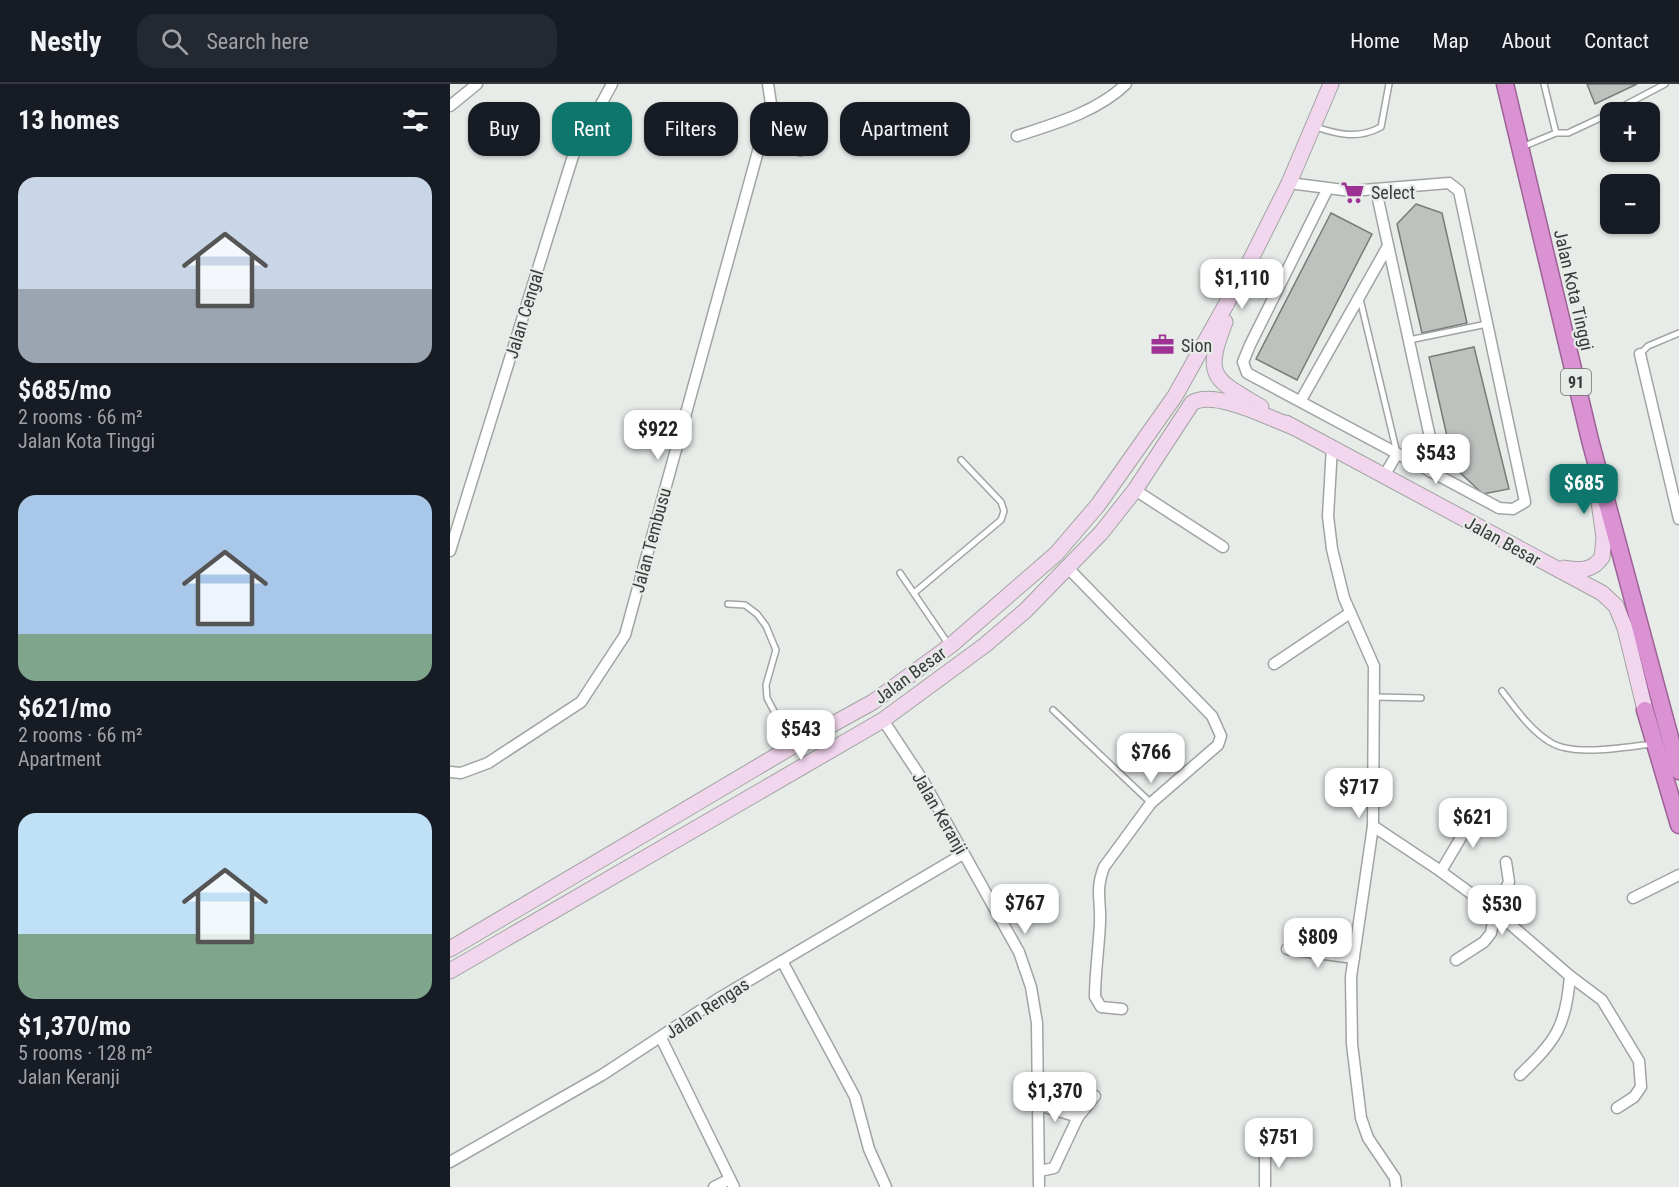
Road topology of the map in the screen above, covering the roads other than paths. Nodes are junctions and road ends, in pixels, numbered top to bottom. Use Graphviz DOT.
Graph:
graph roads {
  1 [pos="477,84"];
  2 [pos="612,84"];
  3 [pos="768,84"];
  4 [pos="1126,84"];
  5 [pos="1331,84"];
  6 [pos="1389,84"];
  7 [pos="1505,84"];
  8 [pos="1544,84"];
  9 [pos="1665,84"];
  10 [pos="771,102"];
  11 [pos="1632,102"];
  12 [pos="450,106"];
  13 [pos="1600,118"];
  14 [pos="1314,127"];
  15 [pos="1556,133"];
  16 [pos="1017,136"];
  17 [pos="1521,148"];
  18 [pos="757,156"];
  19 [pos="1289,183"];
  20 [pos="1328,188"];
  21 [pos="1376,190"];
  22 [pos="1388,246"];
  23 [pos="1247,267"];
  24 [pos="1360,297"];
  25 [pos="1488,324"];
  26 [pos="1679,333"];
  27 [pos="1409,340"];
  28 [pos="1640,354"];
  29 [pos="1301,400"];
  30 [pos="1293,427"];
  31 [pos="1590,440"];
  32 [pos="1332,447"];
  33 [pos="1397,454"];
  34 [pos="961,460"];
  35 [pos="1431,472"];
  36 [pos="1384,476"];
  37 [pos="1135,490"];
  38 [pos="1679,519"];
  39 [pos="1223,547"];
  40 [pos="450,551"];
  41 [pos="1548,566"];
  42 [pos="1068,568"];
  43 [pos="900,573"];
  44 [pos="914,593"];
  45 [pos="728,604"];
  46 [pos="1350,613"];
  47 [pos="950,646"];
  48 [pos="1274,664"];
  49 [pos="1502,691"];
  50 [pos="1375,697"];
  51 [pos="1420,698"];
  52 [pos="1053,710"];
  53 [pos="1645,710"];
  54 [pos="883,720"];
  55 [pos="1656,744"];
  56 [pos="793,747"];
  57 [pos="1679,771"];
  58 [pos="450,772"];
  59 [pos="1151,803"];
  60 [pos="1485,810"];
  61 [pos="1679,825"];
  62 [pos="1373,826"];
  63 [pos="963,854"];
  64 [pos="1506,862"];
  65 [pos="1441,871"];
  66 [pos="1679,875"];
  67 [pos="1633,898"];
  68 [pos="1495,911"];
  69 [pos="450,948"];
  70 [pos="1287,949"];
  71 [pos="1354,958"];
  72 [pos="1456,960"];
  73 [pos="782,962"];
  74 [pos="450,972"];
  75 [pos="1570,976"];
  76 [pos="1122,1010"];
  77 [pos="660,1038"];
  78 [pos="1520,1075"];
  79 [pos="1095,1096"];
  80 [pos="1039,1105"];
  81 [pos="1617,1108"];
  82 [pos="1078,1117"];
  83 [pos="1265,1152"];
  84 [pos="450,1162"];
  85 [pos="1040,1171"];
  86 [pos="732,1183"];
  87 [pos="714,1187"];
  88 [pos="886,1187"];
  89 [pos="1039,1187"];
  90 [pos="1265,1187"];
  91 [pos="1396,1187"];
  1 -- 12 [label="street"];
  2 -- 40 [label="street, Jalan Cengal"];
  3 -- 10 [label="street, Jalan Tembusu"];
  4 -- 16 [label="street"];
  5 -- 14 [label="main road, Jalan Besar"];
  6 -- 14 [label="lane"];
  7 -- 17 [label="highway, Jalan Kota Tinggi / 91"];
  8 -- 15 [label="lane"];
  9 -- 11 [label="lane"];
  13 -- 15 [label="lane"];
  14 -- 19 [label="main road, Jalan Besar"];
  15 -- 17 [label="lane"];
  17 -- 31 [label="highway, Jalan Kota Tinggi / 91"];
  18 -- 58 [label="street, Jalan Tembusu"];
  19 -- 20 [label="street"];
  19 -- 23 [label="main road, Jalan Besar"];
  20 -- 21 [label="street"];
  20 -- 29 [label="street"];
  21 -- 22 [label="street"];
  21 -- 25 [label="street"];
  22 -- 24 [label="street"];
  22 -- 27 [label="street"];
  23 -- 30 [label="main road, Jalan Besar"];
  23 -- 47 [label="main road, Jalan Besar"];
  24 -- 29 [label="street"];
  24 -- 33 [label="lane"];
  25 -- 27 [label="lane"];
  25 -- 35 [label="street"];
  26 -- 28 [label="lane"];
  27 -- 35 [label="street"];
  28 -- 38 [label="street"];
  29 -- 33 [label="street"];
  30 -- 32 [label="main road, Jalan Besar"];
  30 -- 37 [label="main road, Jalan Besar"];
  31 -- 41 [label="main road"];
  31 -- 57 [label="highway, Jalan Kota Tinggi / 91"];
  32 -- 36 [label="main road, Jalan Besar"];
  32 -- 46 [label="street"];
  33 -- 35 [label="street"];
  33 -- 36 [label="street"];
  34 -- 44 [label="lane"];
  36 -- 41 [label="main road, Jalan Besar"];
  37 -- 39 [label="street"];
  37 -- 42 [label="main road, Jalan Besar"];
  41 -- 53 [label="main road, Jalan Besar"];
  42 -- 54 [label="main road, Jalan Besar"];
  42 -- 59 [label="street"];
  43 -- 44 [label="lane"];
  44 -- 47 [label="lane"];
  45 -- 56 [label="lane"];
  46 -- 48 [label="street"];
  46 -- 50 [label="street"];
  47 -- 56 [label="main road, Jalan Besar"];
  49 -- 55 [label="lane"];
  50 -- 51 [label="lane"];
  50 -- 62 [label="street"];
  52 -- 59 [label="lane"];
  53 -- 55 [label="highway"];
  54 -- 63 [label="street, Jalan Keranji"];
  54 -- 74 [label="main road, Jalan Besar"];
  55 -- 61 [label="highway"];
  56 -- 69 [label="main road, Jalan Besar"];
  59 -- 76 [label="street"];
  60 -- 65 [label="street"];
  62 -- 65 [label="street"];
  62 -- 71 [label="street"];
  63 -- 73 [label="street, Jalan Rengas"];
  63 -- 80 [label="street, Jalan Keranji"];
  64 -- 68 [label="street"];
  65 -- 68 [label="street"];
  66 -- 67 [label="street"];
  68 -- 72 [label="street"];
  68 -- 75 [label="street"];
  70 -- 71 [label="street"];
  71 -- 91 [label="street"];
  73 -- 77 [label="street, Jalan Rengas"];
  73 -- 88 [label="street"];
  75 -- 78 [label="street"];
  75 -- 81 [label="street"];
  77 -- 84 [label="street, Jalan Rengas"];
  77 -- 86 [label="street"];
  79 -- 82 [label="street"];
  80 -- 82 [label="street"];
  80 -- 85 [label="street, Jalan Keranji"];
  82 -- 85 [label="street"];
  83 -- 90 [label="street"];
  85 -- 89 [label="street, Jalan Keranji"];
  86 -- 87 [label="street"];
}
